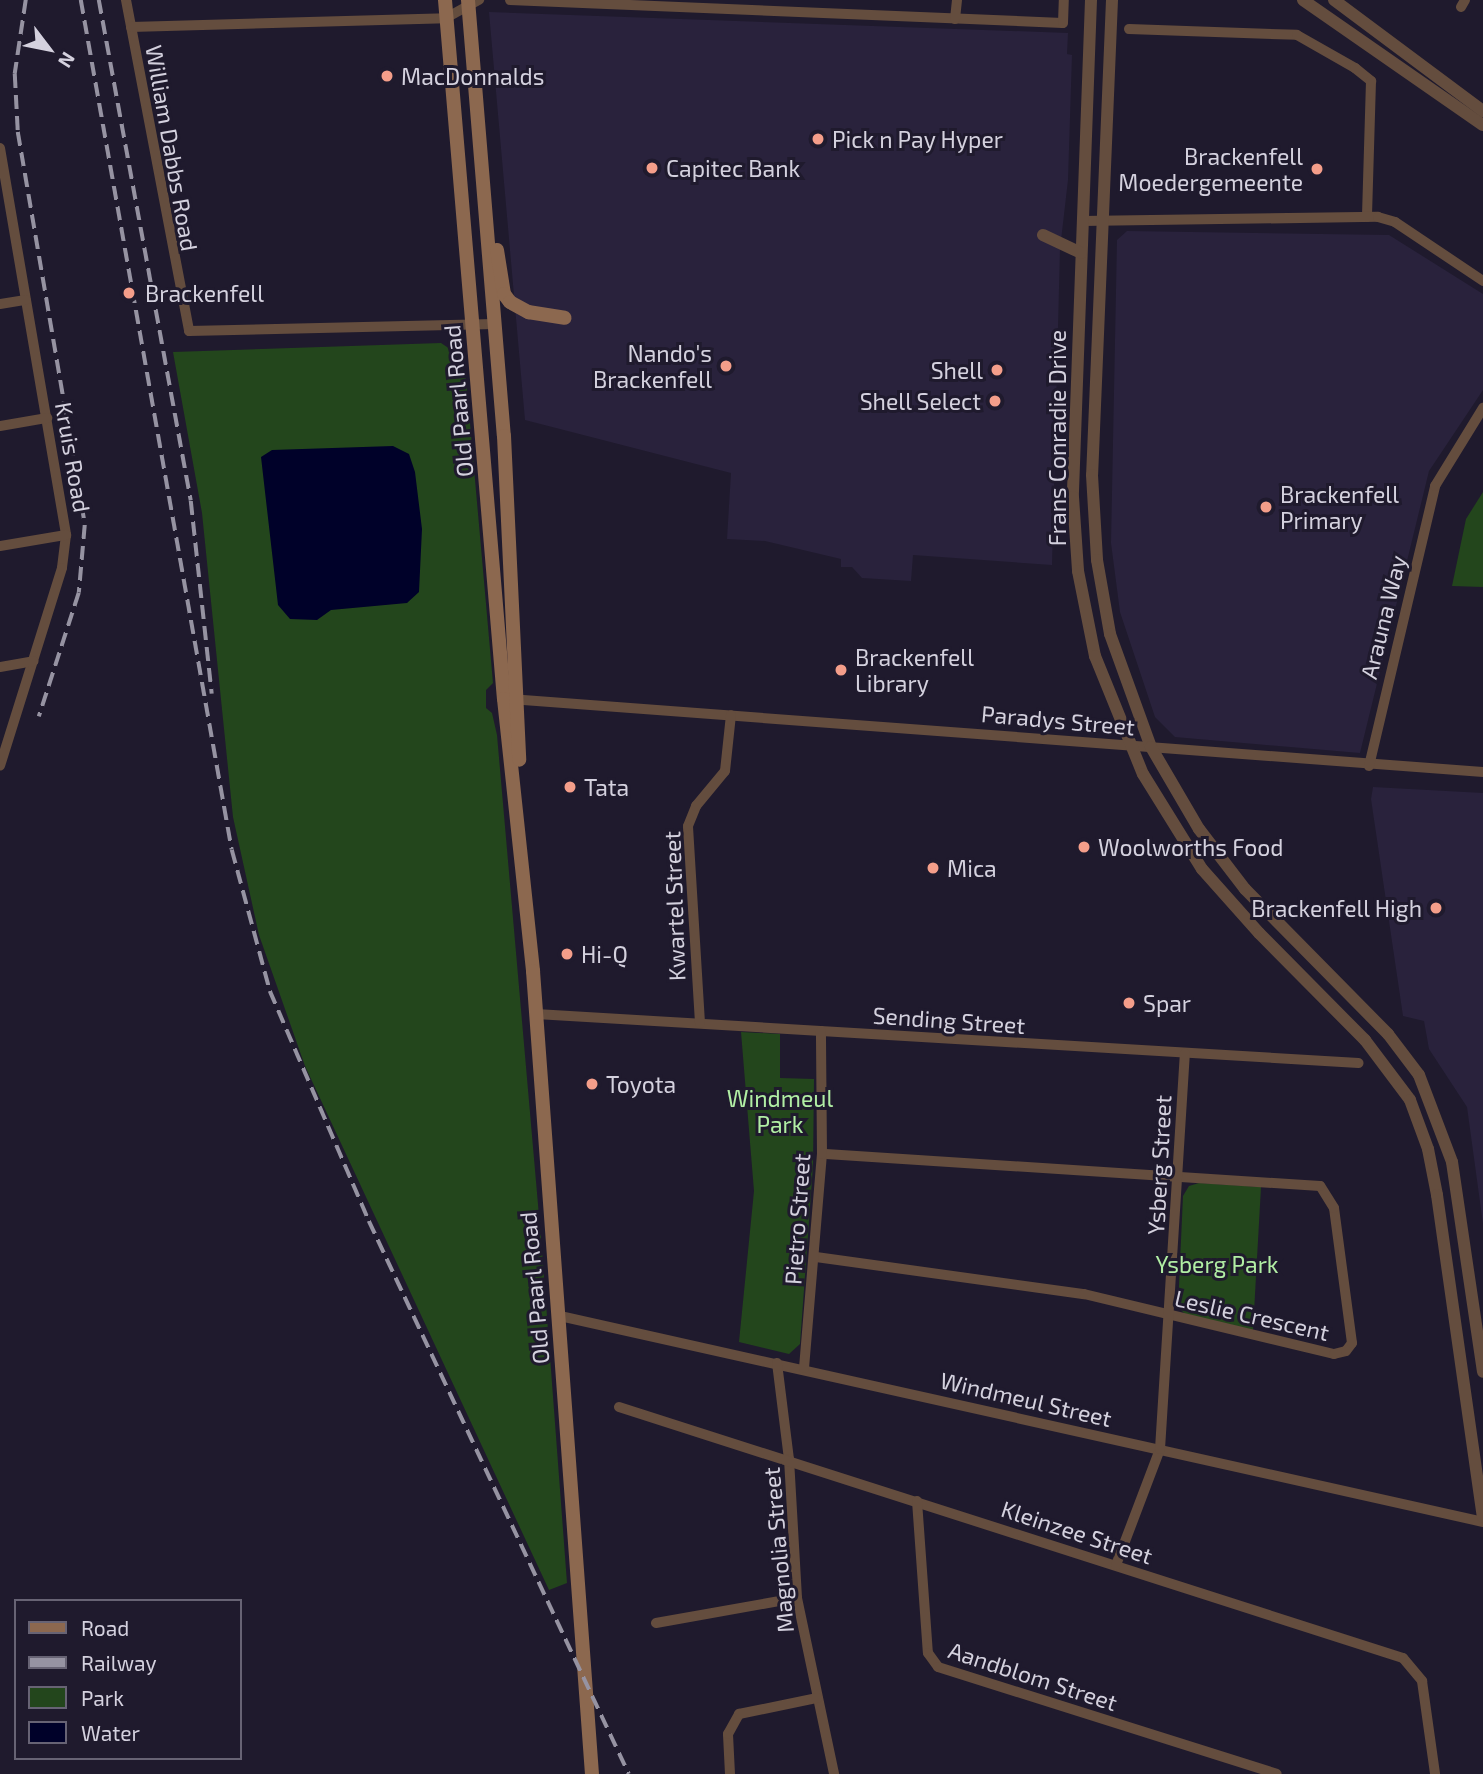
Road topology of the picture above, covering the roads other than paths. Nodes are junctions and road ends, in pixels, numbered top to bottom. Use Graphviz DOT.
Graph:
graph roads {
  1 [pos="126,0"];
  2 [pos="445,0"];
  3 [pos="510,0"];
  4 [pos="764,0"];
  5 [pos="957,0"];
  6 [pos="1064,0"];
  7 [pos="1091,0"];
  8 [pos="1112,0"];
  9 [pos="1303,0"];
  10 [pos="1334,0"];
  11 [pos="472,1"];
  12 [pos="578,2"];
  13 [pos="764,12"];
  14 [pos="446,18"];
  15 [pos="955,19"];
  16 [pos="131,27"];
  17 [pos="1129,29"];
  18 [pos="1483,111"];
  19 [pos="1483,125"];
  20 [pos="0,148"];
  21 [pos="3,182"];
  22 [pos="484,202"];
  23 [pos="1367,216"];
  24 [pos="1103,220"];
  25 [pos="1082,221"];
  26 [pos="1043,235"];
  27 [pos="1081,253"];
  28 [pos="1483,281"];
  29 [pos="26,300"];
  30 [pos="0,304"];
  31 [pos="565,318"];
  32 [pos="494,324"];
  33 [pos="475,325"];
  34 [pos="1483,408"];
  35 [pos="47,418"];
  36 [pos="0,426"];
  37 [pos="66,535"];
  38 [pos="0,546"];
  39 [pos="33,661"];
  40 [pos="0,667"];
  41 [pos="511,699"];
  42 [pos="731,715"];
  43 [pos="1129,745"];
  44 [pos="1151,747"];
  45 [pos="0,766"];
  46 [pos="1369,766"];
  47 [pos="1483,772"];
  48 [pos="536,1014"];
  49 [pos="700,1023"];
  50 [pos="821,1031"];
  51 [pos="1185,1054"];
  52 [pos="1359,1063"];
  53 [pos="822,1154"];
  54 [pos="1178,1174"];
  55 [pos="816,1257"];
  56 [pos="560,1316"];
  57 [pos="1169,1316"];
  58 [pos="777,1363"];
  59 [pos="804,1368"];
  60 [pos="1483,1372"];
  61 [pos="619,1407"];
  62 [pos="1160,1449"];
  63 [pos="789,1459"];
  64 [pos="917,1501"];
  65 [pos="1483,1519"];
  66 [pos="1116,1565"];
  67 [pos="797,1598"];
  68 [pos="656,1623"];
  69 [pos="817,1698"];
  70 [pos="1253,1770"];
  71 [pos="592,1774"];
  72 [pos="730,1774"];
  73 [pos="834,1774"];
  74 [pos="1277,1774"];
  75 [pos="1435,1774"];
  1 -- 16 [label="street, William Dabbs Road"];
  2 -- 14 [label="main road, Old Paarl Road"];
  3 -- 12 [label="street"];
  4 -- 13 [label="street"];
  5 -- 15 [label="street"];
  6 -- 15 [label="street"];
  7 -- 25 [label="street, Frans Conradie Drive"];
  8 -- 24 [label="street, Frans Conradie Drive"];
  9 -- 19 [label="street"];
  10 -- 18 [label="street"];
  11 -- 14 [label="street"];
  11 -- 22 [label="main road, Old Paarl Road"];
  12 -- 13 [label="street"];
  13 -- 15 [label="street"];
  14 -- 16 [label="street"];
  14 -- 33 [label="main road, Old Paarl Road"];
  16 -- 33 [label="street, William Dabbs Road"];
  17 -- 23 [label="street"];
  20 -- 21 [label="street, Kruis Road"];
  21 -- 29 [label="street, Kruis Road"];
  22 -- 31 [label="main road"];
  22 -- 32 [label="main road, Old Paarl Road"];
  23 -- 24 [label="street"];
  23 -- 28 [label="street"];
  24 -- 25 [label="street"];
  24 -- 44 [label="street, Frans Conradie Drive"];
  25 -- 27 [label="street, Frans Conradie Drive"];
  26 -- 27 [label="street"];
  27 -- 43 [label="street, Frans Conradie Drive"];
  29 -- 30 [label="street"];
  29 -- 35 [label="street, Kruis Road"];
  32 -- 33 [label="street, William Dabbs Road"];
  32 -- 41 [label="main road, Old Paarl Road"];
  33 -- 41 [label="main road, Old Paarl Road"];
  34 -- 46 [label="street, Arauna Way"];
  35 -- 36 [label="street"];
  35 -- 37 [label="street, Kruis Road"];
  37 -- 38 [label="street"];
  37 -- 39 [label="street, Kruis Road"];
  39 -- 40 [label="street"];
  39 -- 45 [label="street, Kruis Road"];
  41 -- 42 [label="street, Paradys Street"];
  41 -- 48 [label="main road, Old Paarl Road"];
  42 -- 43 [label="street, Paradys Street"];
  42 -- 49 [label="street, Kwartel Street"];
  43 -- 44 [label="street, Paradys Street"];
  43 -- 65 [label="street, Frans Conradie Drive"];
  44 -- 46 [label="street, Paradys Street"];
  44 -- 60 [label="street, Frans Conradie Drive"];
  46 -- 47 [label="street, Paradys Street"];
  48 -- 49 [label="street, Sending Street"];
  48 -- 56 [label="main road, Old Paarl Road"];
  49 -- 50 [label="street, Sending Street"];
  50 -- 51 [label="street, Sending Street"];
  50 -- 53 [label="street, Pietro Street"];
  51 -- 52 [label="street, Sending Street"];
  51 -- 54 [label="street, Ysberg Street"];
  53 -- 54 [label="street, Leslie Crescent"];
  53 -- 55 [label="street, Pietro Street"];
  54 -- 57 [label="street, Ysberg Street"];
  54 -- 57 [label="street, Leslie Crescent"];
  55 -- 57 [label="street, Leslie Crescent"];
  55 -- 59 [label="street, Pietro Street"];
  56 -- 58 [label="street, Windmeul Street"];
  56 -- 71 [label="main road, Old Paarl Road"];
  57 -- 62 [label="street, Ysberg Street"];
  58 -- 59 [label="street, Windmeul Street"];
  58 -- 63 [label="street, Magnolia Street"];
  59 -- 62 [label="street, Windmeul Street"];
  61 -- 63 [label="street, Kleinzee Street"];
  62 -- 65 [label="street, Windmeul Street"];
  62 -- 66 [label="street, Ysberg Street"];
  63 -- 64 [label="street, Kleinzee Street"];
  63 -- 67 [label="street, Magnolia Street"];
  64 -- 66 [label="street, Kleinzee Street"];
  64 -- 70 [label="street, Aandblom Street"];
  66 -- 75 [label="street, Kleinzee Street"];
  67 -- 68 [label="street"];
  67 -- 69 [label="street, Magnolia Street"];
  69 -- 72 [label="street"];
  69 -- 73 [label="street, Magnolia Street"];
  70 -- 74 [label="street, Aandblom Street"];
}
